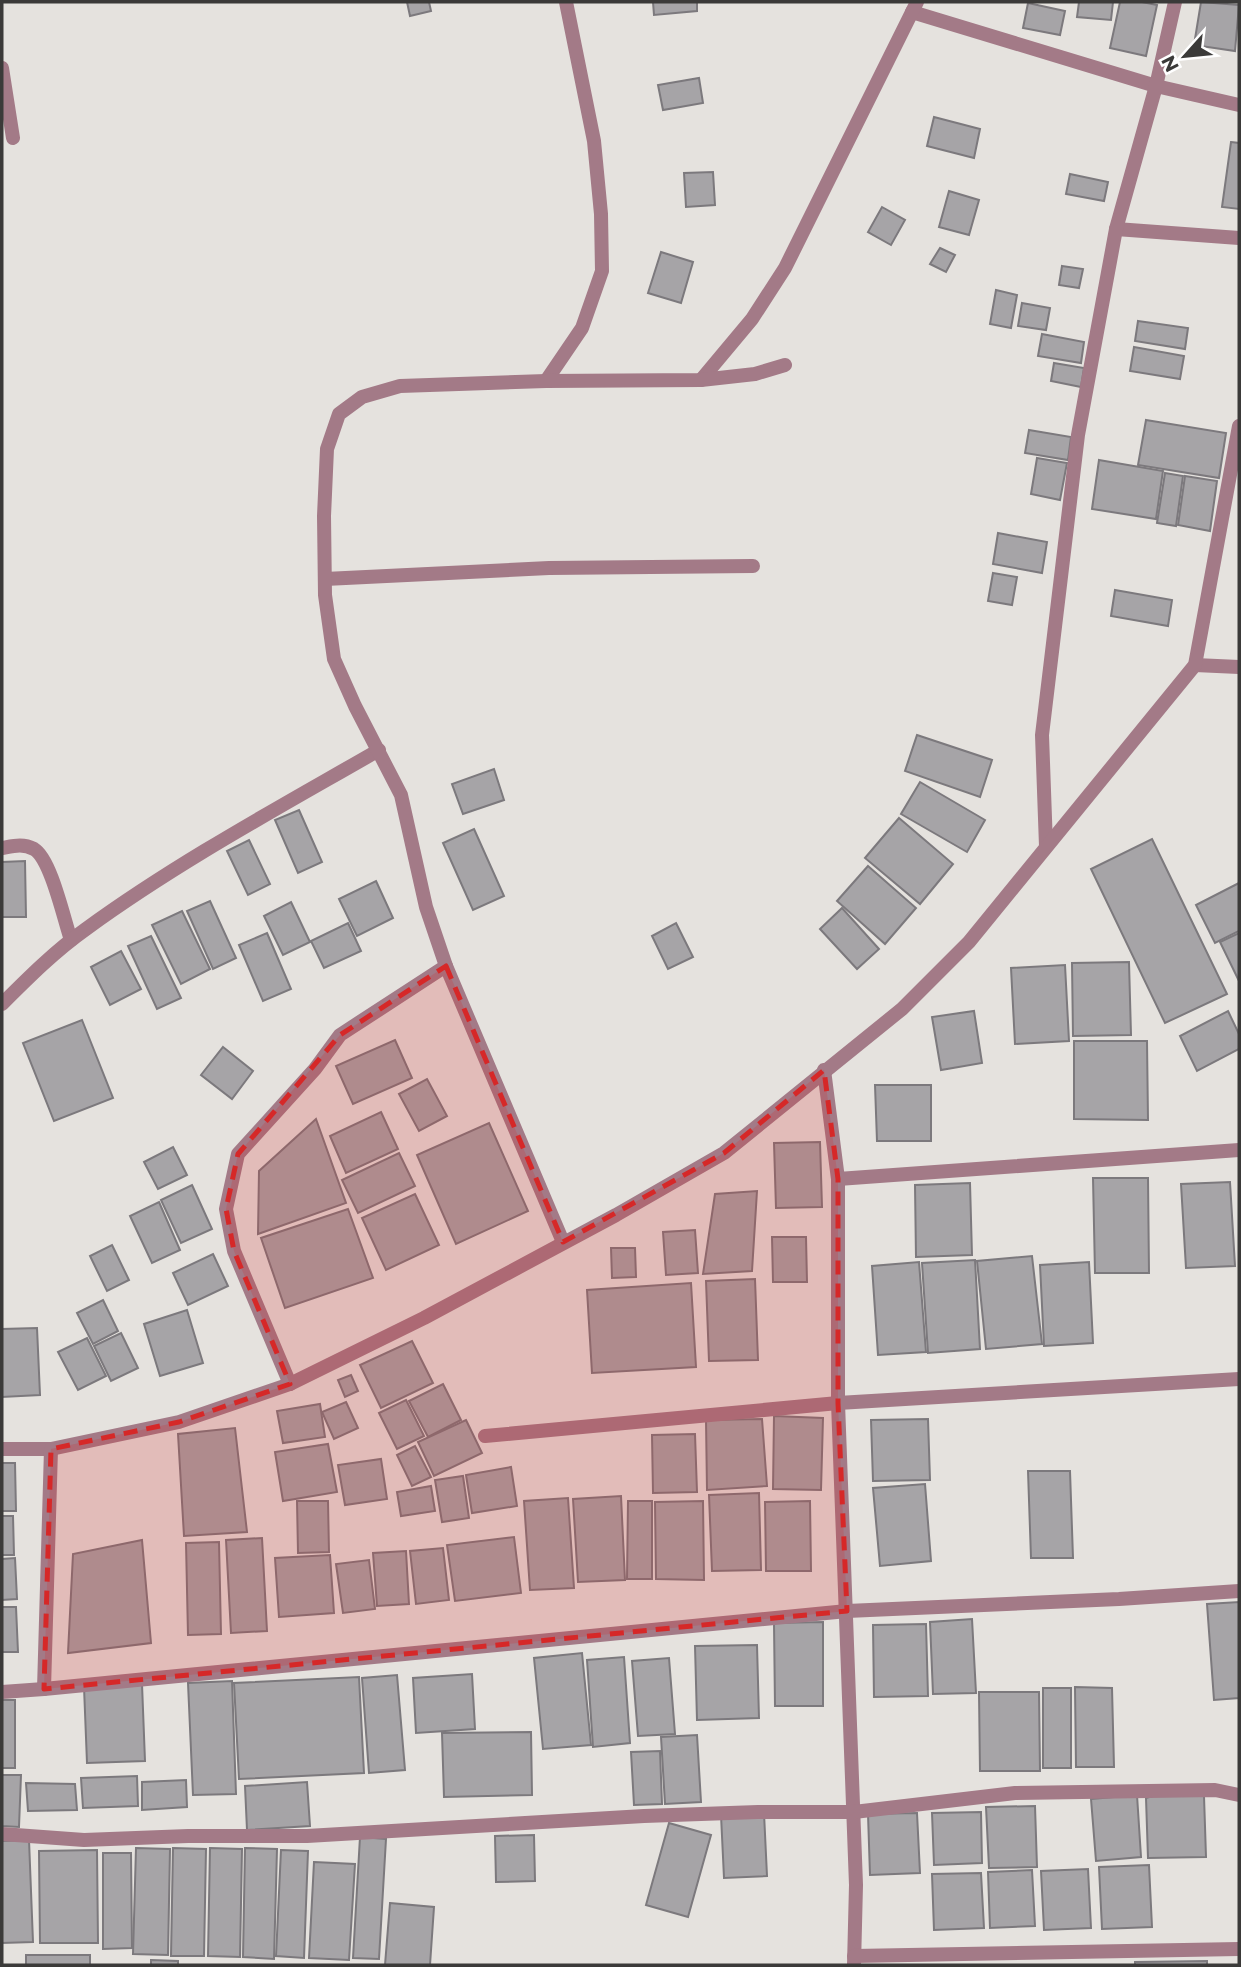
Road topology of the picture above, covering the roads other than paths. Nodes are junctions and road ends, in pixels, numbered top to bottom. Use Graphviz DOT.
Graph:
graph roads {
  1 [pos="566,2"];
  2 [pos="1175,2"];
  3 [pos="915,7"];
  4 [pos="2,68"];
  5 [pos="1156,86"];
  6 [pos="1239,105"];
  7 [pos="13,138"];
  8 [pos="1116,229"];
  9 [pos="1239,238"];
  10 [pos="785,365"];
  11 [pos="701,380"];
  12 [pos="546,381"];
  13 [pos="1239,425"];
  14 [pos="753,566"];
  15 [pos="325,579"];
  16 [pos="1195,665"];
  17 [pos="1239,667"];
  18 [pos="379,750"];
  19 [pos="1046,846"];
  20 [pos="2,848"];
  21 [pos="71,940"];
  22 [pos="446,966"];
  23 [pos="2,1004"];
  24 [pos="824,1070"];
  25 [pos="1239,1150"];
  26 [pos="838,1179"];
  27 [pos="563,1242"];
  28 [pos="1239,1379"];
  29 [pos="290,1384"];
  30 [pos="838,1403"];
  31 [pos="485,1436"];
  32 [pos="2,1449"];
  33 [pos="51,1449"];
  34 [pos="1239,1591"];
  35 [pos="847,1611"];
  36 [pos="44,1689"];
  37 [pos="2,1692"];
  38 [pos="1239,1795"];
  39 [pos="854,1812"];
  40 [pos="2,1834"];
  41 [pos="1239,1949"];
  42 [pos="854,1961"];
  1 -- 12 [label="street"];
  2 -- 5 [label="street"];
  3 -- 5 [label="street"];
  3 -- 11 [label="street"];
  4 -- 7 [label="street"];
  5 -- 6 [label="street"];
  5 -- 8 [label="street"];
  8 -- 9 [label="street"];
  8 -- 19 [label="street"];
  10 -- 11 [label="street"];
  11 -- 12 [label="street"];
  12 -- 15 [label="street"];
  13 -- 16 [label="street"];
  14 -- 15 [label="street"];
  15 -- 18 [label="street"];
  16 -- 17 [label="street"];
  16 -- 19 [label="street"];
  18 -- 21 [label="street"];
  18 -- 22 [label="street"];
  19 -- 24 [label="street"];
  20 -- 21 [label="street"];
  21 -- 23 [label="street"];
  22 -- 27 [label="street"];
  22 -- 29 [label="street"];
  24 -- 26 [label="street"];
  24 -- 27 [label="street"];
  25 -- 26 [label="street"];
  26 -- 30 [label="street"];
  27 -- 29 [label="street"];
  28 -- 30 [label="street"];
  29 -- 33 [label="street"];
  30 -- 31 [label="street"];
  30 -- 35 [label="street"];
  32 -- 33 [label="street"];
  33 -- 36 [label="street"];
  34 -- 35 [label="street"];
  35 -- 36 [label="street"];
  35 -- 39 [label="street"];
  36 -- 37 [label="street"];
  38 -- 39 [label="street"];
  39 -- 40 [label="street"];
  39 -- 42 [label="street"];
  41 -- 42 [label="street"];
}
